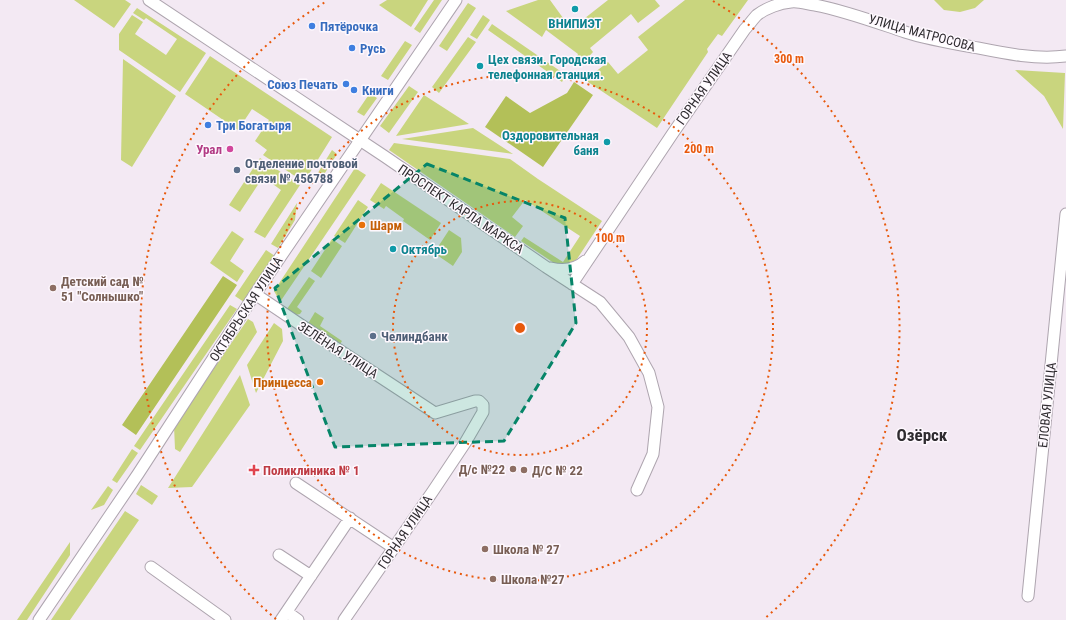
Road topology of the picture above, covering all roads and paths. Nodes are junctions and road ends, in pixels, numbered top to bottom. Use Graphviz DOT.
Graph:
graph roads {
  1 [pos="149,0"];
  2 [pos="456,0"];
  3 [pos="804,3"];
  4 [pos="1066,56"];
  5 [pos="360,141"];
  6 [pos="1066,214"];
  7 [pos="589,257"];
  8 [pos="546,267"];
  9 [pos="572,284"];
  10 [pos="255,294"];
  11 [pos="465,443"];
  12 [pos="296,483"];
  13 [pos="637,490"];
  14 [pos="350,518"];
  15 [pos="394,548"];
  16 [pos="279,555"];
  17 [pos="151,567"];
  18 [pos="311,576"];
  19 [pos="1028,596"];
  20 [pos="284,616"];
  21 [pos="39,620"];
  22 [pos="226,620"];
  23 [pos="298,620"];
  24 [pos="344,620"];
  1 -- 5 [label="street, ПРОСПЕКТ КАРЛА МАРКСА"];
  2 -- 5 [label="street, ОКТЯБРЬСКАЯ УЛИЦА"];
  3 -- 4 [label="street, УЛИЦА МАТРОСОВА"];
  3 -- 7 [label="street, ГОРНАЯ УЛИЦА"];
  5 -- 8 [label="street, ПРОСПЕКТ КАРЛА МАРКСА"];
  5 -- 10 [label="street, ОКТЯБРЬСКАЯ УЛИЦА"];
  6 -- 19 [label="street, ЕЛОВАЯ УЛИЦА"];
  7 -- 8 [label="street"];
  7 -- 9 [label="street, ГОРНАЯ УЛИЦА"];
  8 -- 9 [label="street, ПРОСПЕКТ КАРЛА МАРКСА"];
  9 -- 13 [label="street, ПРОСПЕКТ КАРЛА МАРКСА"];
  10 -- 11 [label="street, ЗЕЛЁНАЯ УЛИЦА"];
  10 -- 21 [label="street, ОКТЯБРЬСКАЯ УЛИЦА"];
  11 -- 15 [label="street, ГОРНАЯ УЛИЦА"];
  12 -- 14 [label="street"];
  14 -- 15 [label="street"];
  14 -- 18 [label="street"];
  15 -- 24 [label="street, ГОРНАЯ УЛИЦА"];
  16 -- 18 [label="street"];
  17 -- 22 [label="street"];
  18 -- 20 [label="street"];
  20 -- 23 [label="street"];
}
